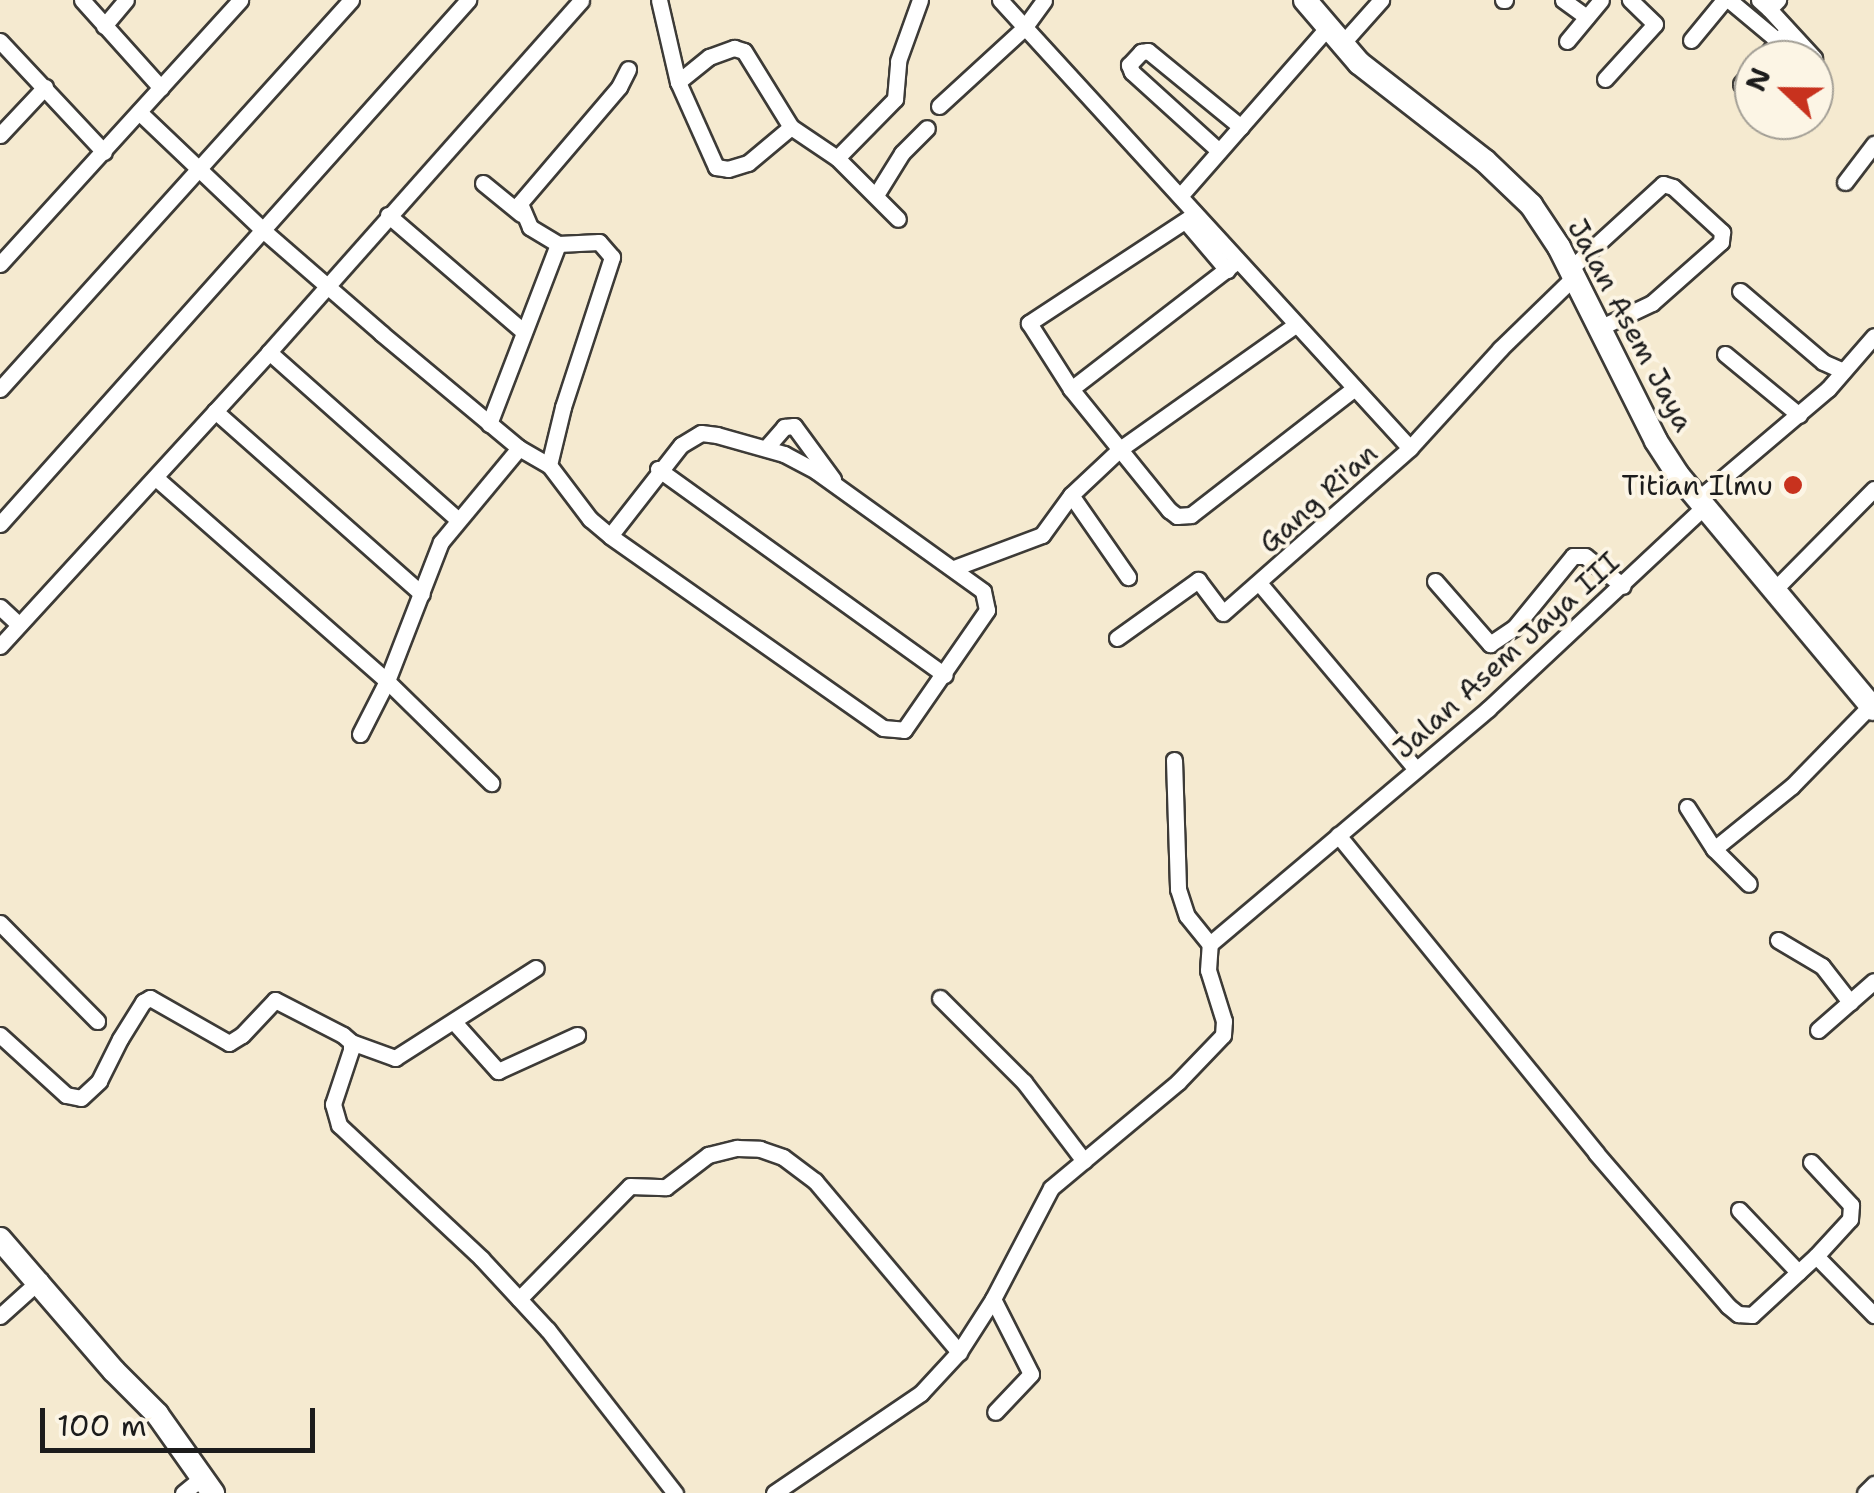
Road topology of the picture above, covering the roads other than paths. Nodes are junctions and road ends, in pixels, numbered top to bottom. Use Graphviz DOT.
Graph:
graph roads {
  1 [pos="82,0"];
  2 [pos="126,0"];
  3 [pos="240,0"];
  4 [pos="352,0"];
  5 [pos="468,0"];
  6 [pos="580,0"];
  7 [pos="659,0"];
  8 [pos="920,0"];
  9 [pos="1000,0"];
  10 [pos="1044,0"];
  11 [pos="1305,0"];
  12 [pos="1380,0"];
  13 [pos="1563,0"];
  14 [pos="1601,0"];
  15 [pos="1630,0"];
  16 [pos="1726,0"];
  17 [pos="1769,3"];
  18 [pos="1586,17"];
  19 [pos="104,26"];
  20 [pos="1024,28"];
  21 [pos="1783,35"];
  22 [pos="1334,37"];
  23 [pos="1690,40"];
  24 [pos="1779,40"];
  25 [pos="1790,40"];
  26 [pos="0,41"];
  27 [pos="1567,41"];
  28 [pos="628,69"];
  29 [pos="1605,80"];
  30 [pos="678,82"];
  31 [pos="45,86"];
  32 [pos="161,88"];
  33 [pos="939,106"];
  34 [pos="139,112"];
  35 [pos="791,127"];
  36 [pos="1241,127"];
  37 [pos="926,128"];
  38 [pos="0,135"];
  39 [pos="1874,144"];
  40 [pos="1219,150"];
  41 [pos="104,152"];
  42 [pos="837,158"];
  43 [pos="200,172"];
  44 [pos="1845,182"];
  45 [pos="483,183"];
  46 [pos="876,195"];
  47 [pos="1180,196"];
  48 [pos="521,214"];
  49 [pos="388,216"];
  50 [pos="1191,218"];
  51 [pos="898,219"];
  52 [pos="264,232"];
  53 [pos="558,244"];
  54 [pos="0,264"];
  55 [pos="1232,265"];
  56 [pos="1572,273"];
  57 [pos="326,284"];
  58 [pos="1740,291"];
  59 [pos="1295,325"];
  60 [pos="1600,328"];
  61 [pos="524,332"];
  62 [pos="1874,336"];
  63 [pos="269,352"];
  64 [pos="1726,354"];
  65 [pos="1843,371"];
  66 [pos="0,388"];
  67 [pos="1355,388"];
  68 [pos="1071,389"];
  69 [pos="215,411"];
  70 [pos="1798,415"];
  71 [pos="489,424"];
  72 [pos="518,448"];
  73 [pos="766,448"];
  74 [pos="1410,448"];
  75 [pos="1120,449"];
  76 [pos="549,465"];
  77 [pos="658,469"];
  78 [pos="156,478"];
  79 [pos="838,486"];
  80 [pos="1874,489"];
  81 [pos="1071,495"];
  82 [pos="1700,504"];
  83 [pos="457,519"];
  84 [pos="0,524"];
  85 [pos="610,536"];
  86 [pos="954,568"];
  87 [pos="1128,577"];
  88 [pos="1435,581"];
  89 [pos="1260,584"];
  90 [pos="1623,586"];
  91 [pos="1774,590"];
  92 [pos="422,594"];
  93 [pos="0,608"];
  94 [pos="19,626"];
  95 [pos="1117,638"];
  96 [pos="0,646"];
  97 [pos="946,674"];
  98 [pos="388,681"];
  99 [pos="1872,707"];
  100 [pos="360,734"];
  101 [pos="1174,760"];
  102 [pos="1416,769"];
  103 [pos="491,783"];
  104 [pos="1687,808"];
  105 [pos="1338,835"];
  106 [pos="1714,849"];
  107 [pos="1750,884"];
  108 [pos="0,923"];
  109 [pos="1778,940"];
  110 [pos="1210,944"];
  111 [pos="536,968"];
  112 [pos="1874,982"];
  113 [pos="940,998"];
  114 [pos="1850,1002"];
  115 [pos="97,1021"];
  116 [pos="454,1022"];
  117 [pos="1818,1030"];
  118 [pos="0,1035"];
  119 [pos="577,1035"];
  120 [pos="352,1042"];
  121 [pos="1084,1161"];
  122 [pos="1811,1162"];
  123 [pos="1739,1210"];
  124 [pos="0,1240"];
  125 [pos="1816,1256"];
  126 [pos="1798,1272"];
  127 [pos="40,1280"];
  128 [pos="519,1299"];
  129 [pos="993,1299"];
  130 [pos="1874,1315"];
  131 [pos="0,1316"];
  132 [pos="959,1352"];
  133 [pos="995,1412"];
  134 [pos="1874,1484"];
  135 [pos="208,1485"];
  136 [pos="182,1493"];
  137 [pos="675,1493"];
  138 [pos="774,1493"];
  139 [pos="1865,1493"];
  1 -- 19 [label="street"];
  2 -- 19 [label="street"];
  3 -- 32 [label="street"];
  4 -- 43 [label="street"];
  5 -- 52 [label="street"];
  6 -- 49 [label="street"];
  7 -- 30 [label="street"];
  8 -- 42 [label="street"];
  9 -- 20 [label="street"];
  10 -- 20 [label="street"];
  11 -- 22 [label="main road, Jalan Asem Jaya"];
  12 -- 22 [label="street"];
  13 -- 18 [label="street"];
  14 -- 18 [label="street"];
  15 -- 29 [label="street"];
  16 -- 21 [label="street"];
  16 -- 23 [label="street"];
  17 -- 21 [label="street"];
  18 -- 27 [label="street"];
  19 -- 32 [label="street"];
  20 -- 33 [label="street"];
  20 -- 47 [label="street"];
  21 -- 24 [label="street"];
  21 -- 25 [label="street"];
  22 -- 36 [label="street"];
  22 -- 56 [label="main road, Jalan Asem Jaya"];
  26 -- 31 [label="street"];
  28 -- 48 [label="street"];
  30 -- 35 [label="street"];
  30 -- 35 [label="street"];
  31 -- 38 [label="street"];
  31 -- 41 [label="street"];
  32 -- 34 [label="street"];
  34 -- 41 [label="street"];
  34 -- 43 [label="street"];
  35 -- 42 [label="street"];
  36 -- 40 [label="street"];
  36 -- 40 [label="street"];
  37 -- 46 [label="street"];
  39 -- 44 [label="street"];
  40 -- 47 [label="street"];
  41 -- 54 [label="street"];
  42 -- 46 [label="street"];
  43 -- 52 [label="street"];
  43 -- 66 [label="street"];
  45 -- 48 [label="street"];
  46 -- 51 [label="street"];
  47 -- 50 [label="street"];
  48 -- 53 [label="street"];
  49 -- 57 [label="street"];
  49 -- 61 [label="street"];
  50 -- 55 [label="street"];
  50 -- 68 [label="street"];
  52 -- 57 [label="street"];
  52 -- 84 [label="street"];
  53 -- 61 [label="street"];
  53 -- 76 [label="street"];
  55 -- 59 [label="street"];
  55 -- 68 [label="street"];
  56 -- 60 [label="main road, Jalan Asem Jaya"];
  56 -- 60 [label="street, Gang Ri'an"];
  56 -- 74 [label="street, Gang Ri'an"];
  57 -- 63 [label="street"];
  57 -- 71 [label="street"];
  58 -- 65 [label="street"];
  59 -- 67 [label="street"];
  59 -- 75 [label="street"];
  60 -- 82 [label="main road, Jalan Asem Jaya"];
  61 -- 71 [label="street"];
  62 -- 65 [label="street, Jalan Asem Jaya III"];
  63 -- 69 [label="street"];
  63 -- 83 [label="street"];
  64 -- 70 [label="street"];
  65 -- 70 [label="street, Jalan Asem Jaya III"];
  67 -- 74 [label="street"];
  67 -- 75 [label="street"];
  68 -- 75 [label="street"];
  69 -- 78 [label="street"];
  69 -- 92 [label="street"];
  70 -- 82 [label="street, Jalan Asem Jaya III"];
  71 -- 72 [label="street"];
  72 -- 76 [label="street"];
  72 -- 83 [label="street"];
  73 -- 77 [label="street"];
  73 -- 79 [label="street"];
  73 -- 79 [label="street"];
  74 -- 89 [label="street, Gang Ri'an"];
  75 -- 81 [label="street"];
  76 -- 85 [label="street"];
  77 -- 85 [label="street"];
  77 -- 97 [label="street"];
  78 -- 94 [label="street"];
  78 -- 98 [label="street"];
  79 -- 86 [label="street"];
  80 -- 91 [label="street"];
  81 -- 86 [label="street"];
  81 -- 87 [label="street"];
  82 -- 90 [label="street, Jalan Asem Jaya III"];
  82 -- 91 [label="main road, Jalan Asem Jaya"];
  83 -- 92 [label="street"];
  85 -- 97 [label="street"];
  86 -- 97 [label="street"];
  88 -- 90 [label="street"];
  89 -- 95 [label="street, Gang Ri'an"];
  89 -- 102 [label="street"];
  90 -- 102 [label="street, Jalan Asem Jaya III"];
  91 -- 99 [label="main road, Jalan Asem Jaya"];
  92 -- 98 [label="street"];
  93 -- 94 [label="street"];
  94 -- 96 [label="street"];
  98 -- 100 [label="street"];
  98 -- 103 [label="street"];
  99 -- 106 [label="street"];
  101 -- 110 [label="street"];
  102 -- 105 [label="street, Jalan Asem Jaya III"];
  104 -- 106 [label="street"];
  105 -- 110 [label="street, Jalan Asem Jaya III"];
  105 -- 126 [label="street"];
  106 -- 107 [label="street"];
  108 -- 115 [label="street"];
  109 -- 114 [label="street"];
  110 -- 121 [label="street"];
  111 -- 116 [label="street"];
  112 -- 114 [label="street"];
  113 -- 121 [label="street"];
  114 -- 117 [label="street"];
  116 -- 119 [label="street"];
  116 -- 120 [label="street"];
  118 -- 120 [label="street"];
  120 -- 128 [label="street"];
  121 -- 129 [label="street"];
  122 -- 125 [label="street"];
  123 -- 126 [label="street"];
  124 -- 127 [label="main road"];
  125 -- 126 [label="street"];
  125 -- 130 [label="street"];
  127 -- 131 [label="street"];
  127 -- 135 [label="main road"];
  128 -- 132 [label="street"];
  128 -- 137 [label="street"];
  129 -- 132 [label="street"];
  129 -- 133 [label="street"];
  132 -- 138 [label="street"];
  134 -- 139 [label="street"];
  135 -- 136 [label="street"];
}
